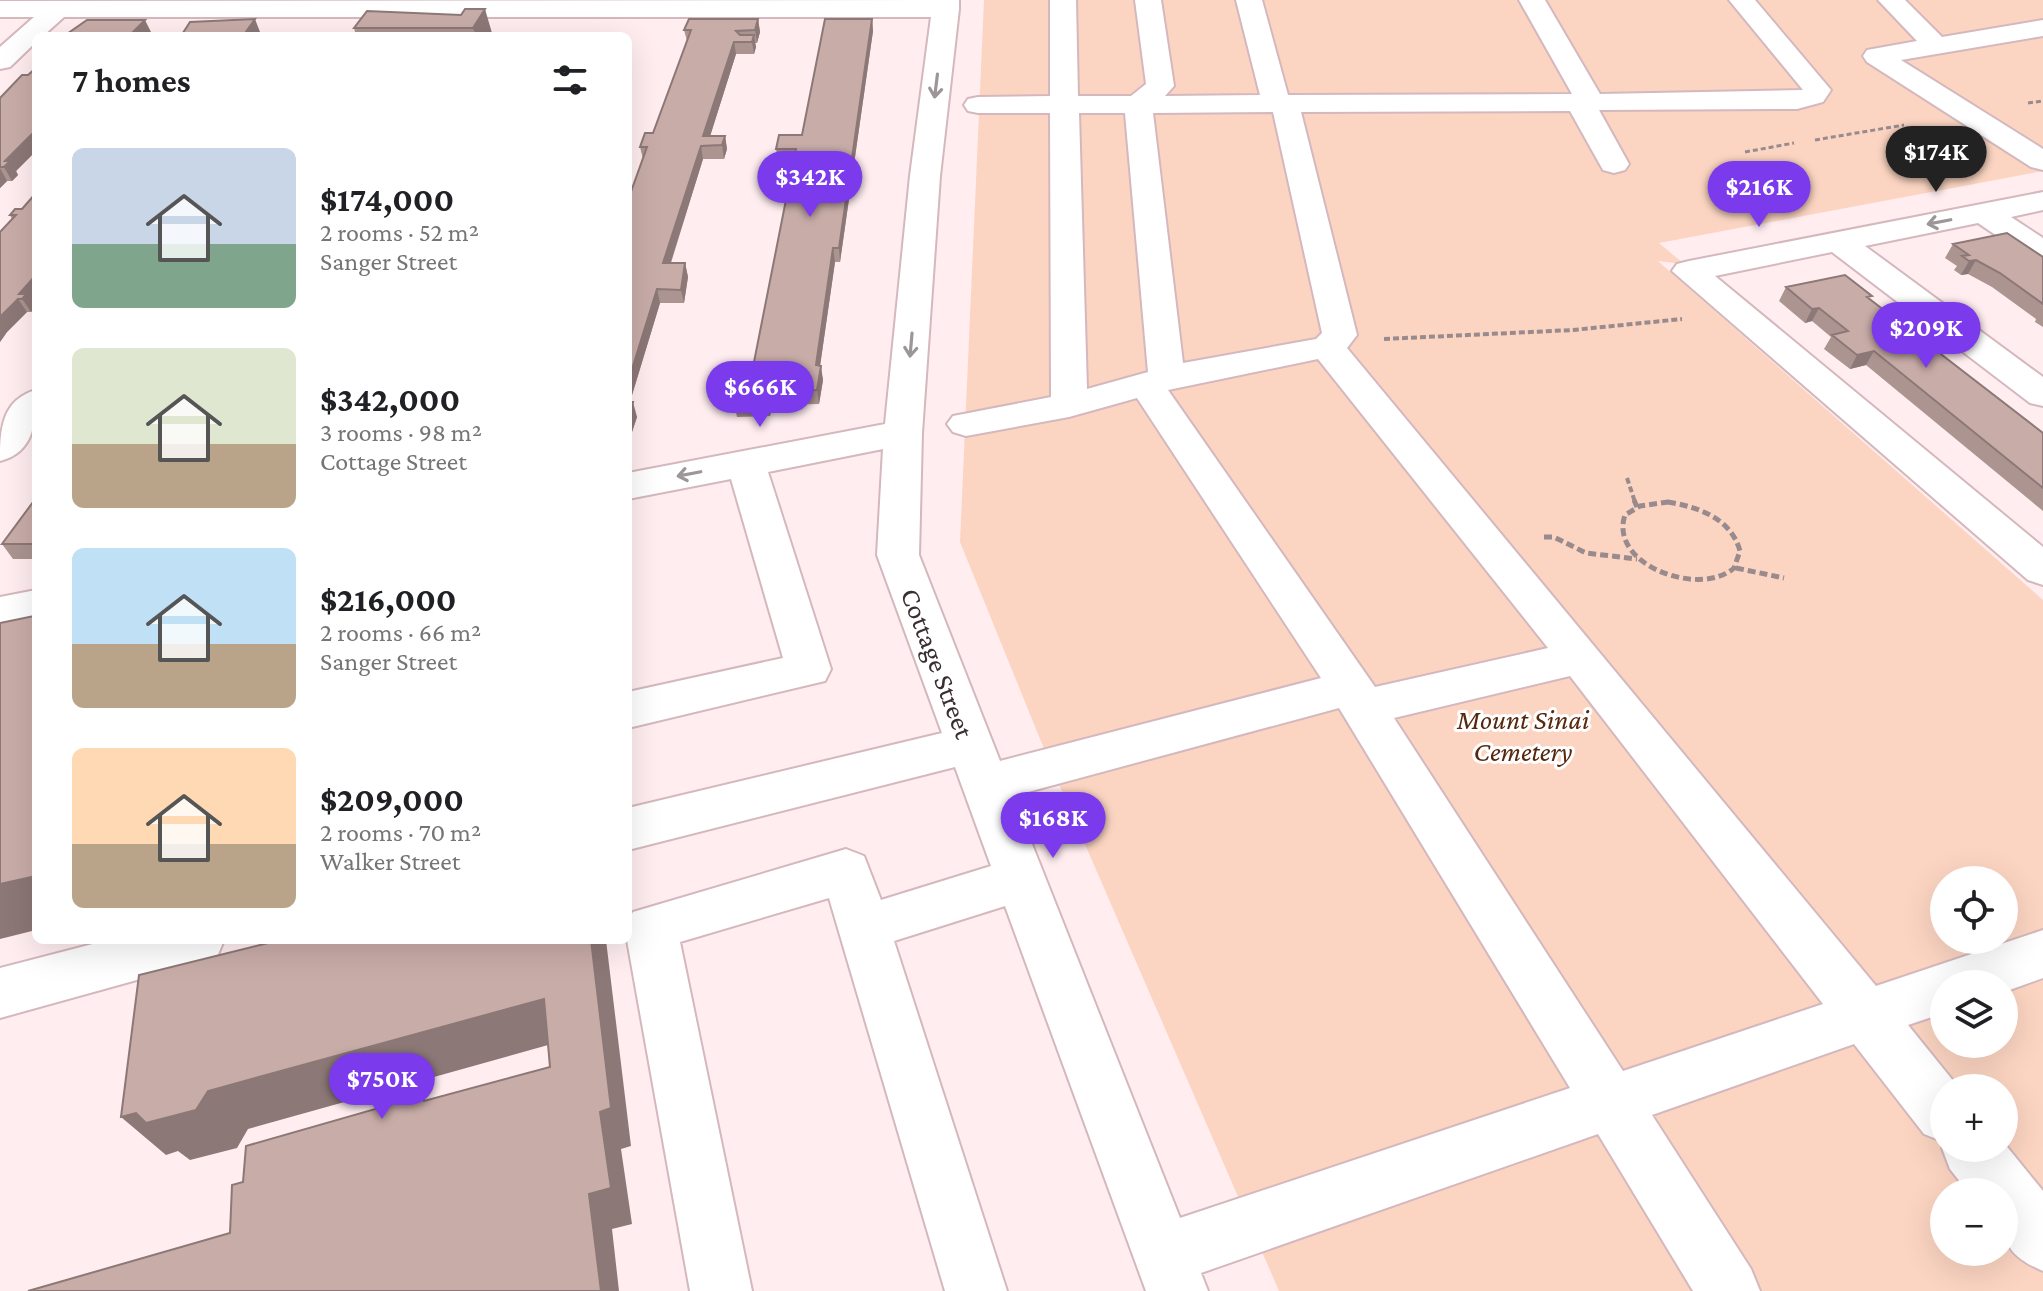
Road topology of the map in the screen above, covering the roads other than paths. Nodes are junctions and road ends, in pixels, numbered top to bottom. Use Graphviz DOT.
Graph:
graph roads {
  1 [pos="1063,0"];
  2 [pos="1148,0"];
  3 [pos="1249,0"];
  4 [pos="1532,0"];
  5 [pos="1742,0"];
  6 [pos="1891,0"];
  7 [pos="641,4"];
  8 [pos="946,4"];
  9 [pos="97,5"];
  10 [pos="344,5"];
  11 [pos="0,9"];
  12 [pos="56,10"];
  13 [pos="2043,28"];
  14 [pos="322,32"];
  15 [pos="630,32"];
  16 [pos="1935,45"];
  17 [pos="0,61"];
  18 [pos="1586,102"];
  19 [pos="1280,103"];
  20 [pos="1066,104"];
  21 [pos="1138,104"];
  22 [pos="978,105"];
  23 [pos="2042,161"];
  24 [pos="1614,164"];
  25 [pos="2043,201"];
  26 [pos="1984,213"];
  27 [pos="1839,242"];
  28 [pos="2043,252"];
  29 [pos="1327,347"];
  30 [pos="1156,381"];
  31 [pos="2043,395"];
  32 [pos="1069,405"];
  33 [pos="32,407"];
  34 [pos="966,424"];
  35 [pos="903,433"];
  36 [pos="0,449"];
  37 [pos="746,463"];
  38 [pos="632,485"];
  39 [pos="2043,570"];
  40 [pos="32,606"];
  41 [pos="0,613"];
  42 [pos="1580,657"];
  43 [pos="1357,698"];
  44 [pos="632,709"];
  45 [pos="976,764"];
  46 [pos="632,828"];
  47 [pos="1020,879"];
  48 [pos="863,928"];
  49 [pos="183,944"];
  50 [pos="2043,954"];
  51 [pos="1997,970"];
  52 [pos="0,993"];
  53 [pos="1930,993"];
  54 [pos="1866,1015"];
  55 [pos="1930,1096"];
  56 [pos="1608,1102"];
  57 [pos="1982,1162"];
  58 [pos="2043,1240"];
  59 [pos="1170,1273"];
  60 [pos="721,1291"];
  61 [pos="976,1291"];
  62 [pos="1729,1291"];
  1 -- 20 [label="street"];
  2 -- 21 [label="street"];
  3 -- 19 [label="street"];
  4 -- 18 [label="street"];
  5 -- 18 [label="street"];
  6 -- 16 [label="street"];
  7 -- 8 [label="street"];
  7 -- 10 [label="street"];
  7 -- 15 [label="street"];
  8 -- 35 [label="street, Cottage Street, one-way"];
  9 -- 10 [label="street"];
  9 -- 12 [label="street"];
  10 -- 14 [label="street"];
  11 -- 12 [label="street"];
  12 -- 17 [label="street"];
  13 -- 16 [label="street"];
  16 -- 23 [label="street"];
  18 -- 19 [label="street"];
  18 -- 24 [label="street"];
  19 -- 21 [label="street"];
  19 -- 29 [label="street"];
  20 -- 21 [label="street"];
  20 -- 22 [label="street"];
  20 -- 32 [label="street"];
  21 -- 30 [label="street"];
  25 -- 26 [label="street"];
  26 -- 27 [label="street, one-way"];
  26 -- 28 [label="street"];
  27 -- 31 [label="street"];
  27 -- 39 [label="street"];
  29 -- 30 [label="street"];
  29 -- 42 [label="street"];
  30 -- 32 [label="street"];
  30 -- 43 [label="street"];
  32 -- 34 [label="street"];
  33 -- 36 [label="street"];
  35 -- 37 [label="street"];
  35 -- 45 [label="street, Cottage Street"];
  37 -- 38 [label="street, one-way"];
  37 -- 44 [label="street"];
  40 -- 41 [label="street"];
  42 -- 43 [label="street"];
  42 -- 54 [label="street"];
  43 -- 45 [label="street"];
  43 -- 56 [label="street"];
  45 -- 46 [label="street"];
  45 -- 47 [label="street, Cottage Street"];
  47 -- 48 [label="street"];
  47 -- 59 [label="street, Cottage Street"];
  48 -- 60 [label="street"];
  48 -- 61 [label="street"];
  49 -- 52 [label="street"];
  50 -- 51 [label="street"];
  53 -- 54 [label="street"];
  54 -- 55 [label="street"];
  54 -- 56 [label="street"];
  56 -- 59 [label="street"];
  56 -- 62 [label="street"];
  57 -- 58 [label="street"];
}
